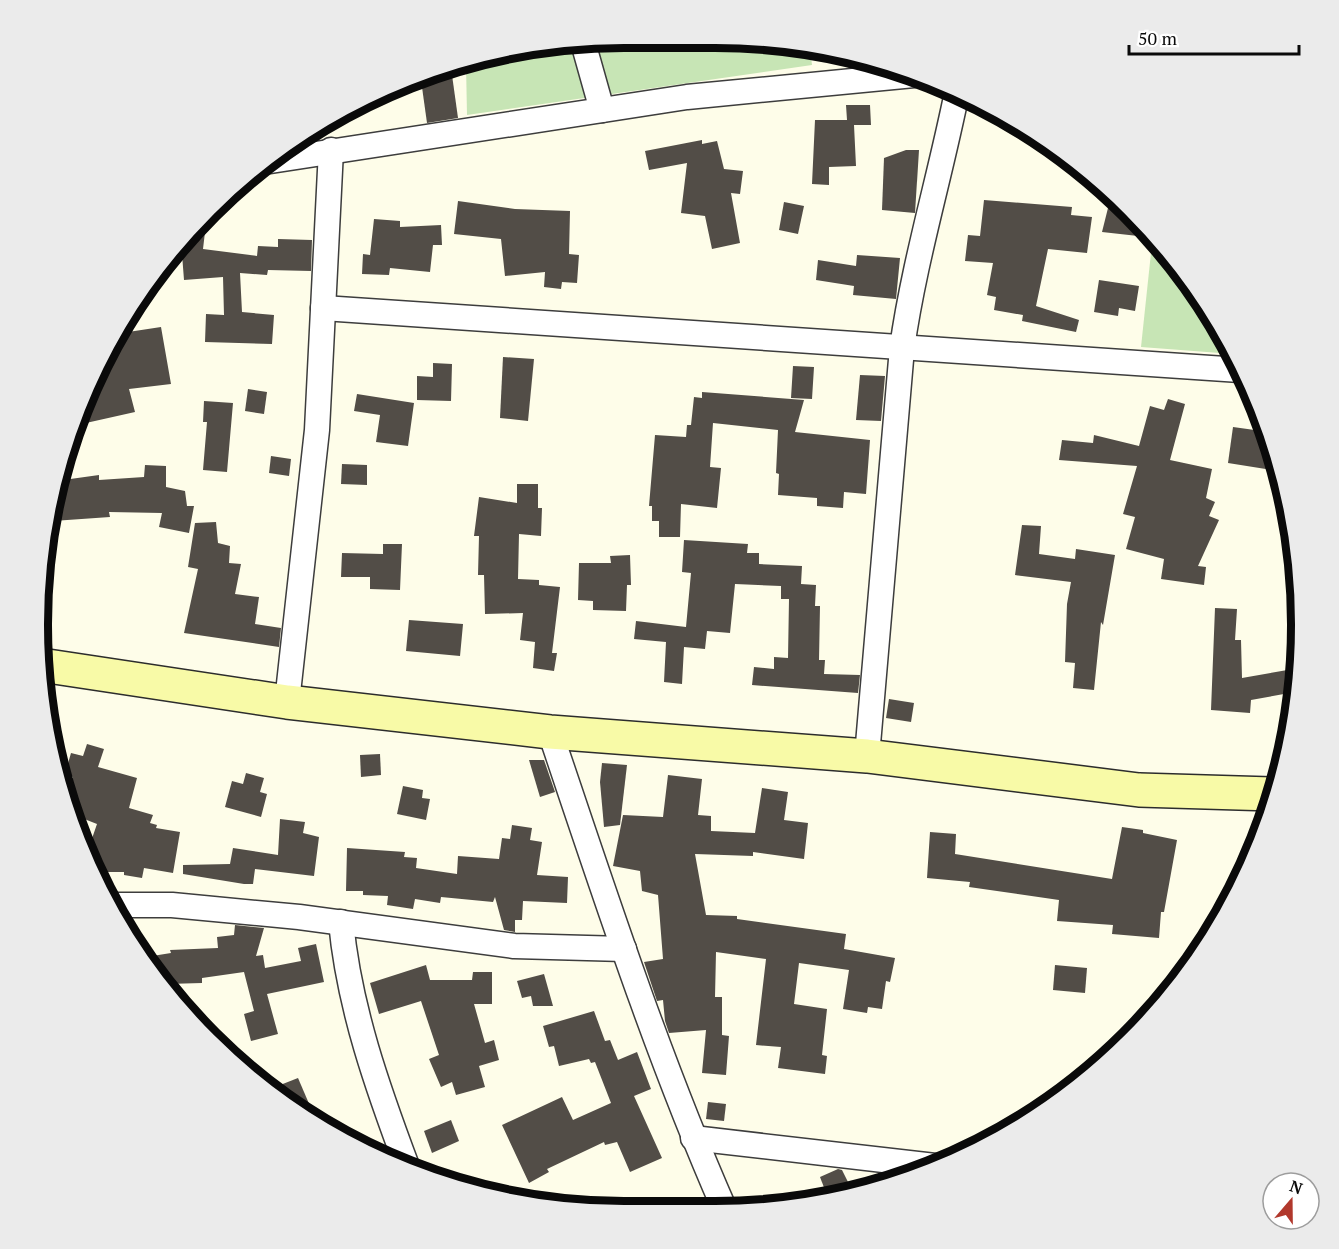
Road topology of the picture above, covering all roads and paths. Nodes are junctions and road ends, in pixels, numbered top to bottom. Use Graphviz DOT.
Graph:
graph roads {
  1 [pos="585,49"];
  2 [pos="893,77"];
  3 [pos="955,101"];
  4 [pos="602,110"];
  5 [pos="331,150"];
  6 [pos="286,158"];
  7 [pos="323,308"];
  8 [pos="902,348"];
  9 [pos="1232,369"];
  10 [pos="49,666"];
  11 [pos="287,702"];
  12 [pos="550,732"];
  13 [pos="867,756"];
  14 [pos="1265,795"];
  15 [pos="121,905"];
  16 [pos="341,922"];
  17 [pos="624,949"];
  18 [pos="693,1138"];
  19 [pos="404,1157"];
  20 [pos="917,1164"];
  21 [pos="721,1201"];
  1 -- 4 [label="street"];
  2 -- 4 [label="street"];
  3 -- 8 [label="street"];
  4 -- 5 [label="street"];
  5 -- 6 [label="street"];
  5 -- 7 [label="street"];
  7 -- 8 [label="street"];
  7 -- 11 [label="street"];
  8 -- 9 [label="street"];
  8 -- 13 [label="street"];
  10 -- 11 [label="street"];
  11 -- 12 [label="street"];
  12 -- 13 [label="street"];
  12 -- 17 [label="street"];
  13 -- 14 [label="street"];
  15 -- 16 [label="street"];
  16 -- 17 [label="street"];
  16 -- 19 [label="street"];
  17 -- 18 [label="street"];
  18 -- 20 [label="street"];
  18 -- 21 [label="street"];
}
